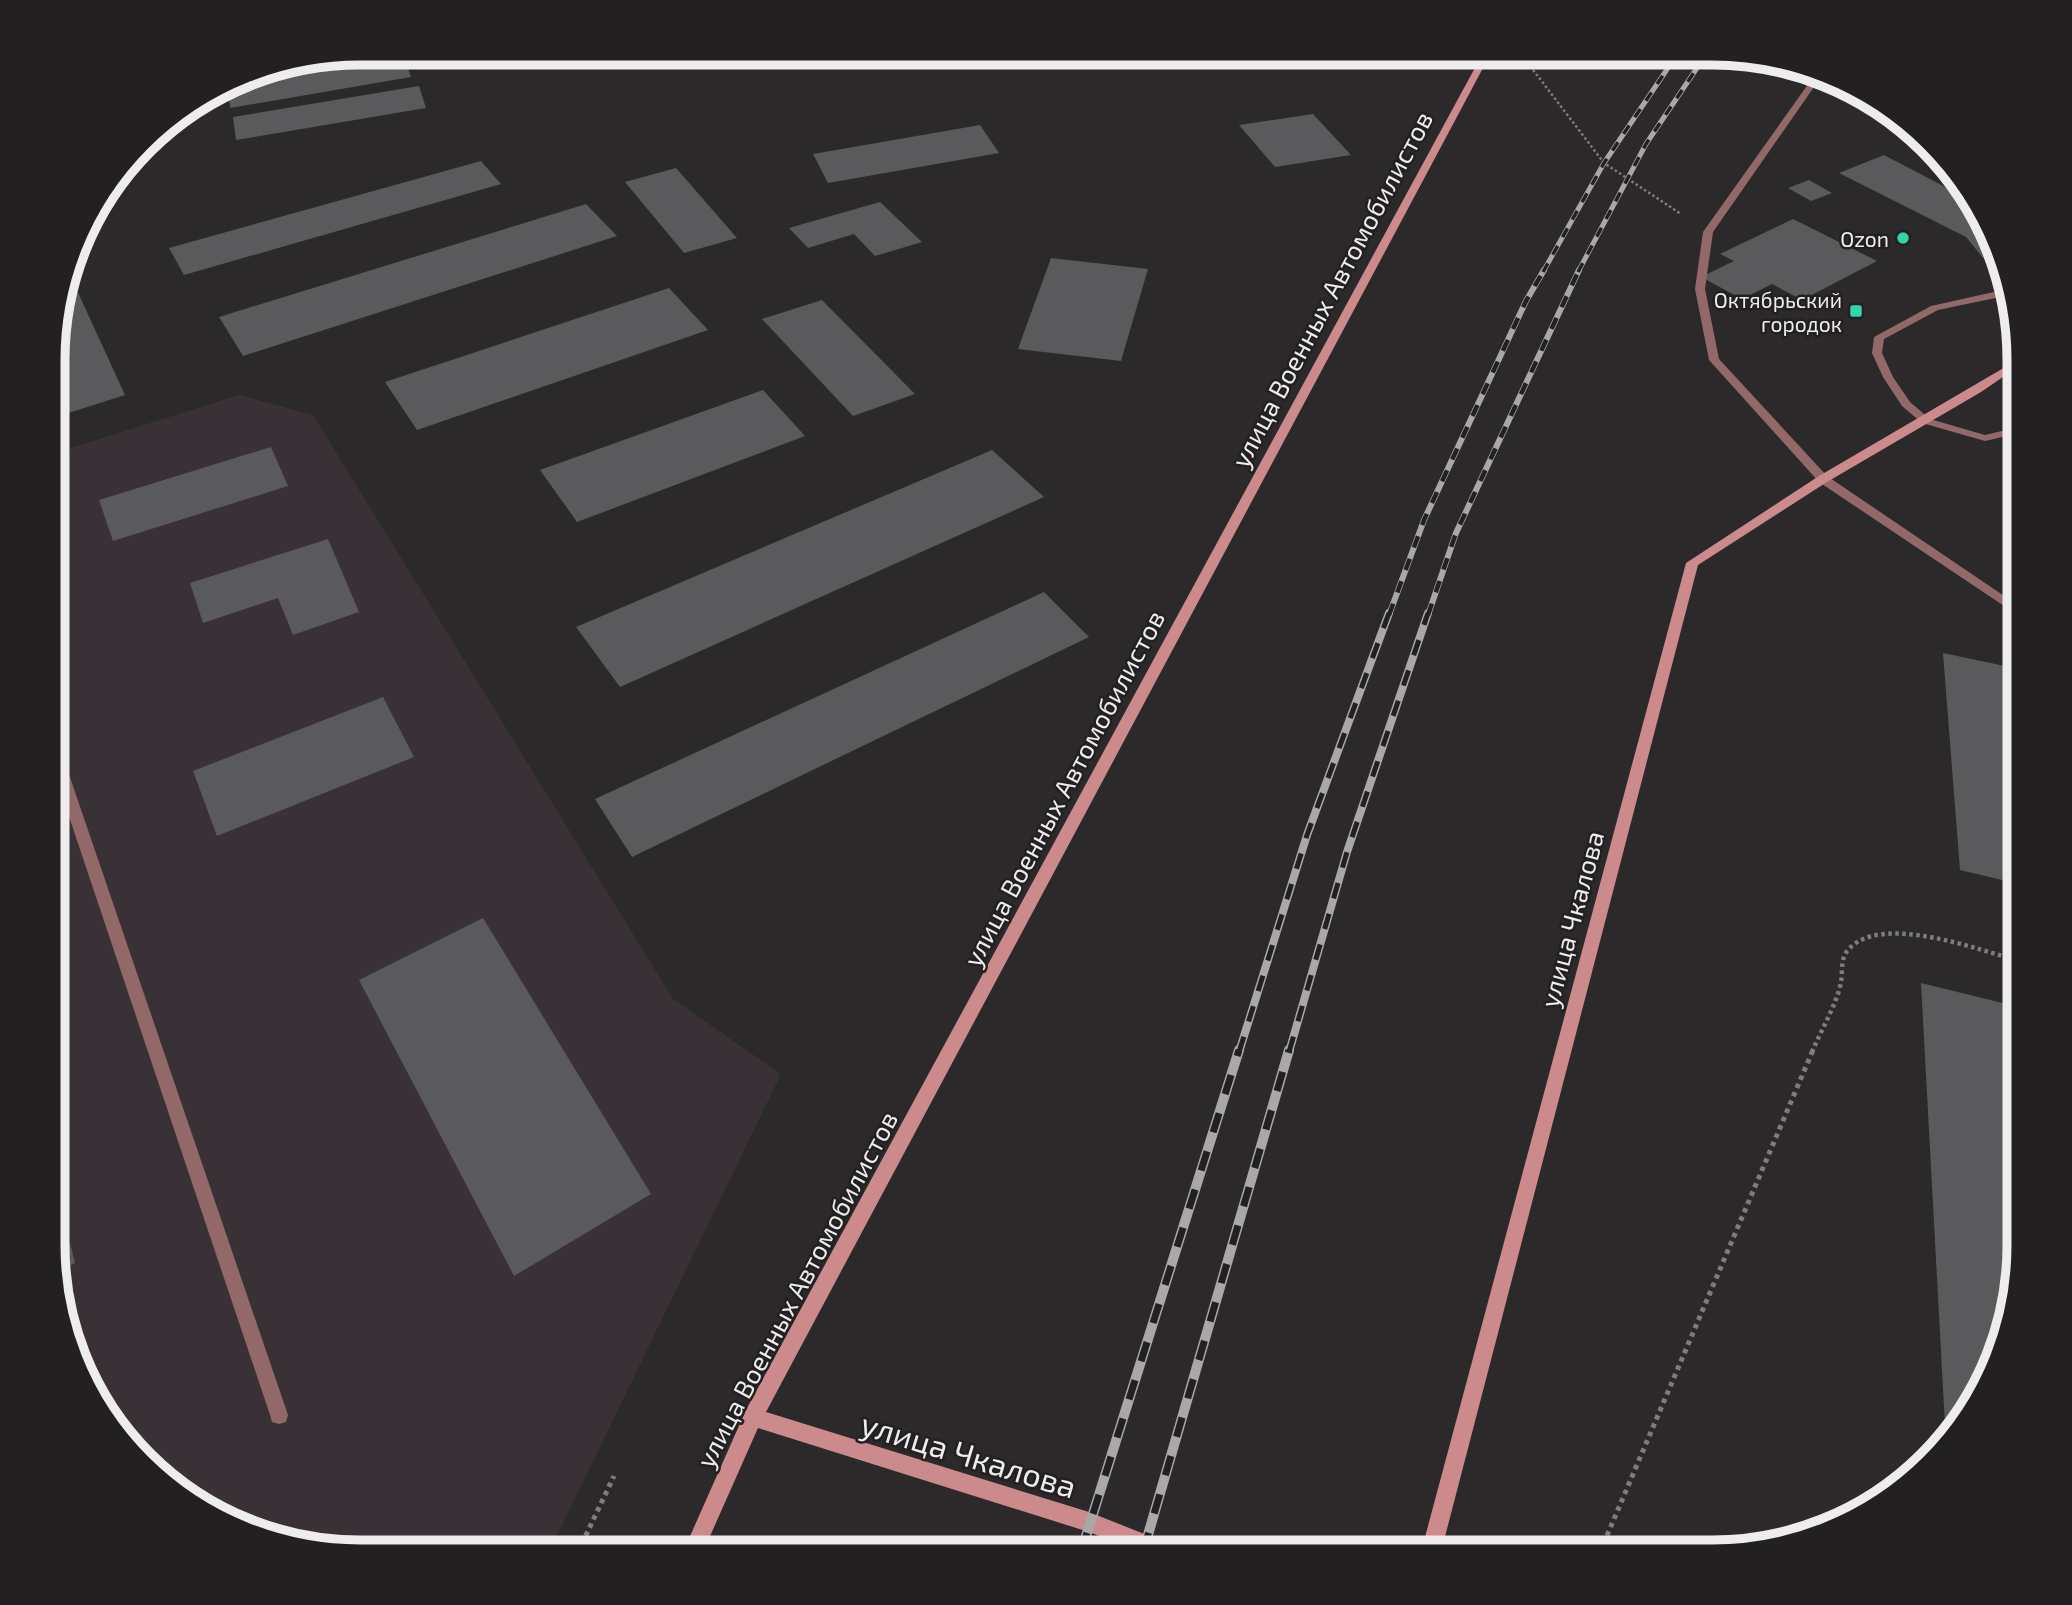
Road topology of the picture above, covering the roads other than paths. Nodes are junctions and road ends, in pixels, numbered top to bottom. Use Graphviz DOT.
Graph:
graph roads {
  1 [pos="1481,65"];
  2 [pos="1813,82"];
  3 [pos="2000,294"];
  4 [pos="2007,370"];
  5 [pos="1926,421"];
  6 [pos="2007,433"];
  7 [pos="1824,479"];
  8 [pos="2007,604"];
  9 [pos="65,787"];
  10 [pos="279,1415"];
  11 [pos="753,1418"];
  12 [pos="698,1540"];
  13 [pos="1135,1540"];
  14 [pos="1435,1540"];
  1 -- 11 [label="street, улица Военных Автомобилистов"];
  2 -- 7 [label="street"];
  3 -- 5 [label="street"];
  4 -- 5 [label="street, улица Чкалова"];
  5 -- 6 [label="street"];
  5 -- 7 [label="street, улица Чкалова"];
  7 -- 8 [label="street"];
  7 -- 14 [label="street, улица Чкалова"];
  9 -- 10 [label="street"];
  11 -- 12 [label="street, улица Военных Автомобилистов"];
  11 -- 13 [label="street, улица Чкалова"];
}
